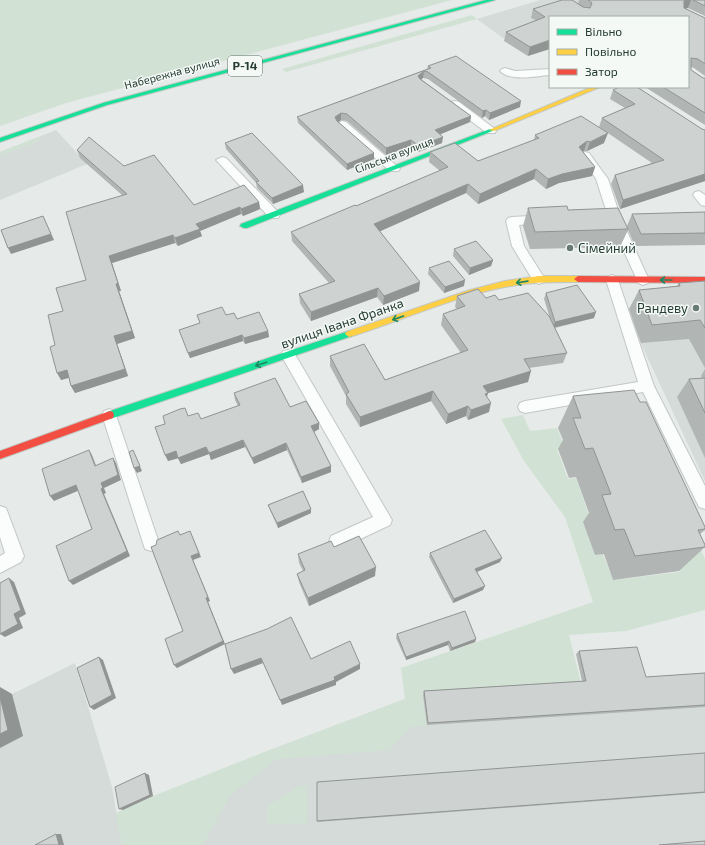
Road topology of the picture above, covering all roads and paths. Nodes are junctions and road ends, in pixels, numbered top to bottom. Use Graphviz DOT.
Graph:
graph roads {
  1 [pos="492,0"];
  2 [pos="505,71"];
  3 [pos="549,72"];
  4 [pos="595,88"];
  5 [pos="448,100"];
  6 [pos="342,124"];
  7 [pos="491,131"];
  8 [pos="0,140"];
  9 [pos="585,155"];
  10 [pos="222,160"];
  11 [pos="394,168"];
  12 [pos="274,215"];
  13 [pos="599,217"];
  14 [pos="559,219"];
  15 [pos="615,219"];
  16 [pos="631,220"];
  17 [pos="244,226"];
  18 [pos="539,279"];
  19 [pos="612,280"];
  20 [pos="643,280"];
  21 [pos="705,280"];
  22 [pos="288,355"];
  23 [pos="647,386"];
  24 [pos="525,407"];
  25 [pos="109,415"];
  26 [pos="0,455"];
  27 [pos="705,502"];
  28 [pos="0,513"];
  29 [pos="337,542"];
  30 [pos="151,543"];
  31 [pos="0,564"];
  1 -- 8 [label="street, Набережна вулиця / Р-14"];
  2 -- 3 [label="lane"];
  4 -- 7 [label="street, Сільська вулиця"];
  5 -- 7 [label="lane"];
  6 -- 11 [label="lane"];
  7 -- 11 [label="street, Сільська вулиця"];
  9 -- 15 [label="lane"];
  10 -- 12 [label="lane"];
  11 -- 12 [label="street, Сільська вулиця"];
  12 -- 17 [label="street, Сільська вулиця"];
  13 -- 15 [label="lane"];
  14 -- 18 [label="lane"];
  15 -- 16 [label="lane"];
  15 -- 20 [label="lane"];
  18 -- 19 [label="street, вулиця Івана Франка"];
  18 -- 22 [label="street, вулиця Івана Франка, one-way"];
  19 -- 20 [label="street, вулиця Івана Франка"];
  19 -- 23 [label="lane"];
  21 -- 20 [label="street, вулиця Івана Франка, one-way"];
  22 -- 25 [label="street, вулиця Івана Франка, one-way"];
  22 -- 29 [label="lane"];
  23 -- 24 [label="lane"];
  23 -- 27 [label="lane"];
  25 -- 26 [label="street, вулиця Івана Франка"];
  25 -- 30 [label="lane"];
  28 -- 31 [label="lane"];
}
